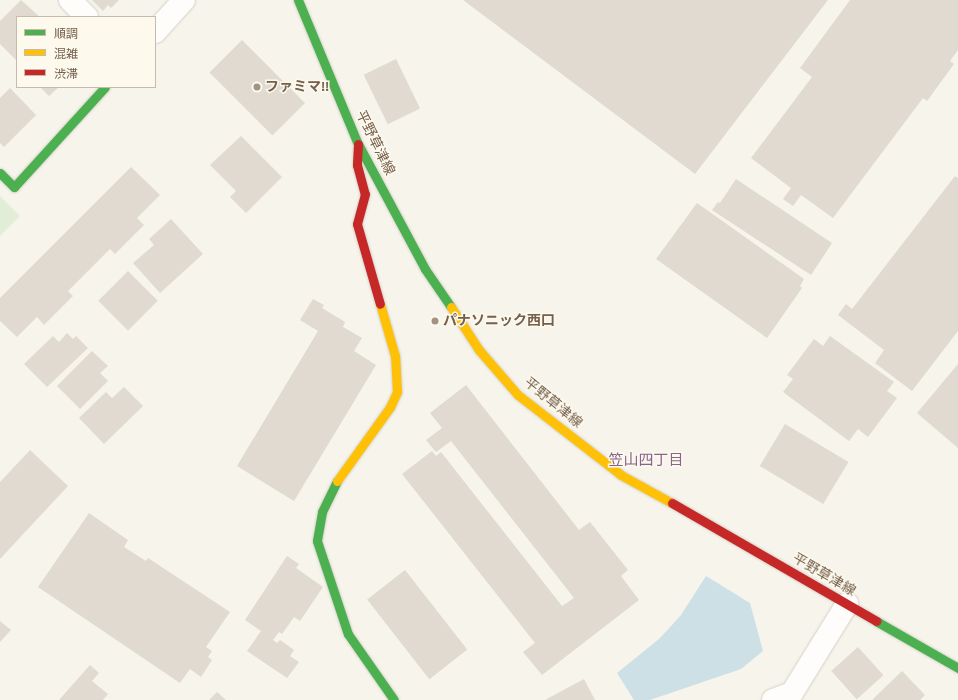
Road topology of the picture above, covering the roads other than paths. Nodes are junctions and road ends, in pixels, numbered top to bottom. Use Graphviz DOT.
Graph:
graph roads {
  1 [pos="70,0"];
  2 [pos="184,0"];
  3 [pos="298,0"];
  4 [pos="86,16"];
  5 [pos="156,31"];
  6 [pos="104,88"];
  7 [pos="358,144"];
  8 [pos="0,173"];
  9 [pos="847,604"];
  10 [pos="958,668"];
  11 [pos="788,698"];
  12 [pos="394,700"];
  1 -- 4 [label="street"];
  2 -- 5 [label="street"];
  3 -- 7 [label="main road, 平野草津線"];
  6 -- 8 [label="main road"];
  7 -- 9 [label="main road, 平野草津線"];
  7 -- 12 [label="main road"];
  9 -- 10 [label="main road, 平野草津線"];
  9 -- 11 [label="street"];
}
